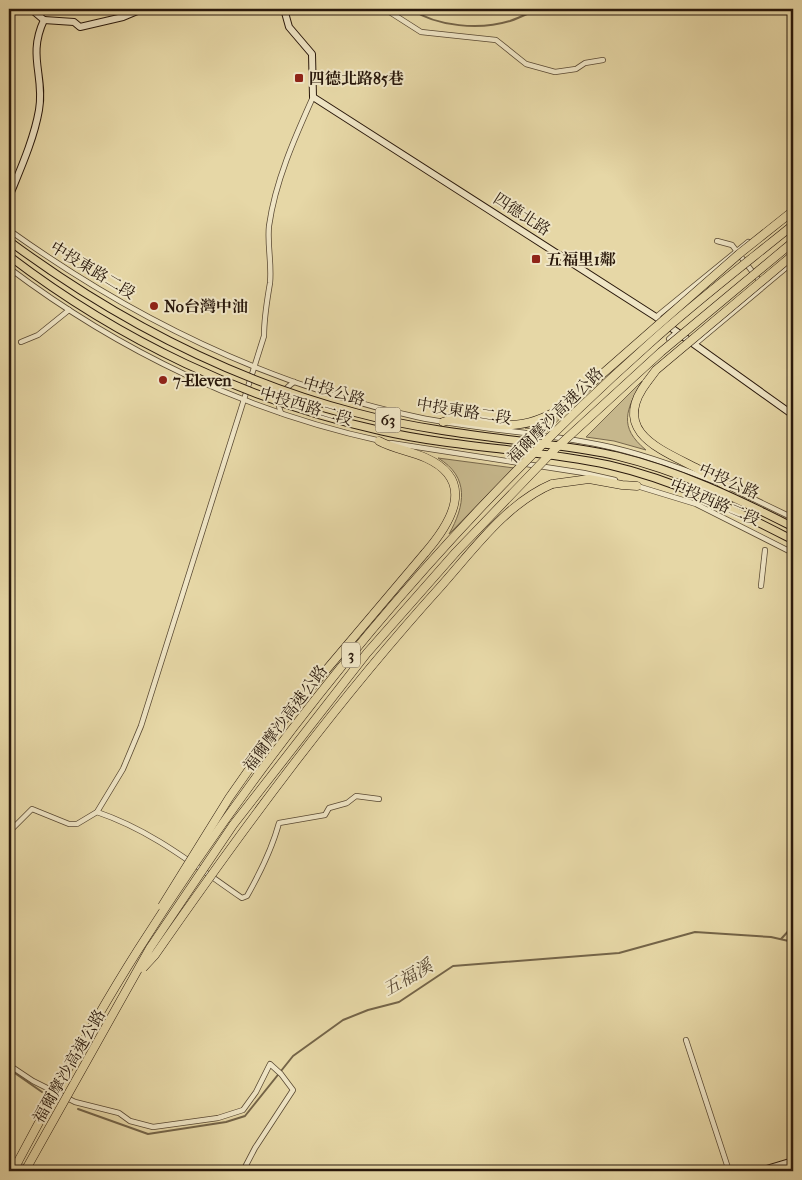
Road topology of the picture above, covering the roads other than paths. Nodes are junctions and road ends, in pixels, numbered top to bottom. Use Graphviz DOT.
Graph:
graph roads {
  1 [pos="31,9"];
  2 [pos="142,9"];
  3 [pos="284,9"];
  4 [pos="385,9"];
  5 [pos="44,20"];
  6 [pos="604,60"];
  7 [pos="313,97"];
  8 [pos="15,181"];
  9 [pos="9,188"];
  10 [pos="9,197"];
  11 [pos="793,210"];
  12 [pos="793,225"];
  13 [pos="9,230"];
  14 [pos="9,241"];
  15 [pos="717,241"];
  16 [pos="793,242"];
  17 [pos="735,252"];
  18 [pos="793,255"];
  19 [pos="9,256"];
  20 [pos="793,262"];
  21 [pos="9,268"];
  22 [pos="764,286"];
  23 [pos="69,310"];
  24 [pos="656,318"];
  25 [pos="677,332"];
  26 [pos="669,339"];
  27 [pos="21,342"];
  28 [pos="695,344"];
  29 [pos="254,368"];
  30 [pos="294,382"];
  31 [pos="245,400"];
  32 [pos="281,414"];
  33 [pos="793,415"];
  34 [pos="443,422"];
  35 [pos="379,441"];
  36 [pos="637,486"];
  37 [pos="728,487"];
  38 [pos="793,518"];
  39 [pos="793,527"];
  40 [pos="793,540"];
  41 [pos="765,550"];
  42 [pos="792,552"];
  43 [pos="761,586"];
  44 [pos="379,799"];
  45 [pos="97,812"];
  46 [pos="9,832"];
  47 [pos="139,948"];
  48 [pos="138,973"];
  49 [pos="686,1040"];
  50 [pos="9,1065"];
  51 [pos="793,1161"];
  52 [pos="9,1165"];
  53 [pos="114,1169"];
  54 [pos="13,1171"];
  55 [pos="26,1171"];
  56 [pos="56,1171"];
  57 [pos="132,1171"];
  58 [pos="243,1171"];
  59 [pos="729,1171"];
  60 [pos="760,1171"];
  1 -- 5 [label="street"];
  2 -- 5 [label="street"];
  3 -- 7 [label="street"];
  4 -- 6 [label="street"];
  5 -- 8 [label="street"];
  7 -- 24 [label="street, 四德北路"];
  7 -- 29 [label="street"];
  8 -- 9 [label="street"];
  8 -- 10 [label="street"];
  11 -- 17 [label="street"];
  11 -- 34 [label="highway, bridge"];
  12 -- 47 [label="highway, 福爾摩沙高速公路 / 3, bridge"];
  13 -- 29 [label="street, 中投東路二段"];
  14 -- 39 [label="main road, 中投公路 / 63, bridge"];
  15 -- 17 [label="street"];
  16 -- 48 [label="highway, 福爾摩沙高速公路 / 3, bridge"];
  17 -- 22 [label="street"];
  17 -- 24 [label="street"];
  18 -- 37 [label="highway, bridge"];
  19 -- 40 [label="main road, 中投公路 / 63, bridge"];
  20 -- 22 [label="street"];
  21 -- 23 [label="street, 中投西路二段"];
  22 -- 28 [label="street"];
  23 -- 27 [label="street"];
  23 -- 31 [label="street, 中投西路二段"];
  24 -- 25 [label="street, 四德北路"];
  25 -- 26 [label="street"];
  25 -- 28 [label="street, 四德北路"];
  28 -- 33 [label="street, 四德北路"];
  29 -- 30 [label="street, 中投東路二段"];
  29 -- 31 [label="street"];
  30 -- 32 [label="street"];
  30 -- 34 [label="street, 中投東路二段"];
  31 -- 32 [label="street, 中投西路二段"];
  31 -- 45 [label="street"];
  32 -- 35 [label="street, 中投西路二段"];
  34 -- 37 [label="street, 中投東路二段"];
  35 -- 36 [label="street, 中投西路二段"];
  35 -- 47 [label="highway, bridge"];
  36 -- 42 [label="street, 中投西路二段"];
  36 -- 48 [label="highway, bridge"];
  37 -- 38 [label="street, 中投東路二段"];
  41 -- 43 [label="street"];
  44 -- 45 [label="street"];
  45 -- 46 [label="street"];
  47 -- 54 [label="highway, 福爾摩沙高速公路 / 3, bridge"];
  48 -- 55 [label="highway, 福爾摩沙高速公路 / 3, bridge"];
  49 -- 59 [label="street"];
  50 -- 58 [label="street"];
  51 -- 60 [label="street"];
  52 -- 56 [label="street"];
  53 -- 57 [label="street"];
}
